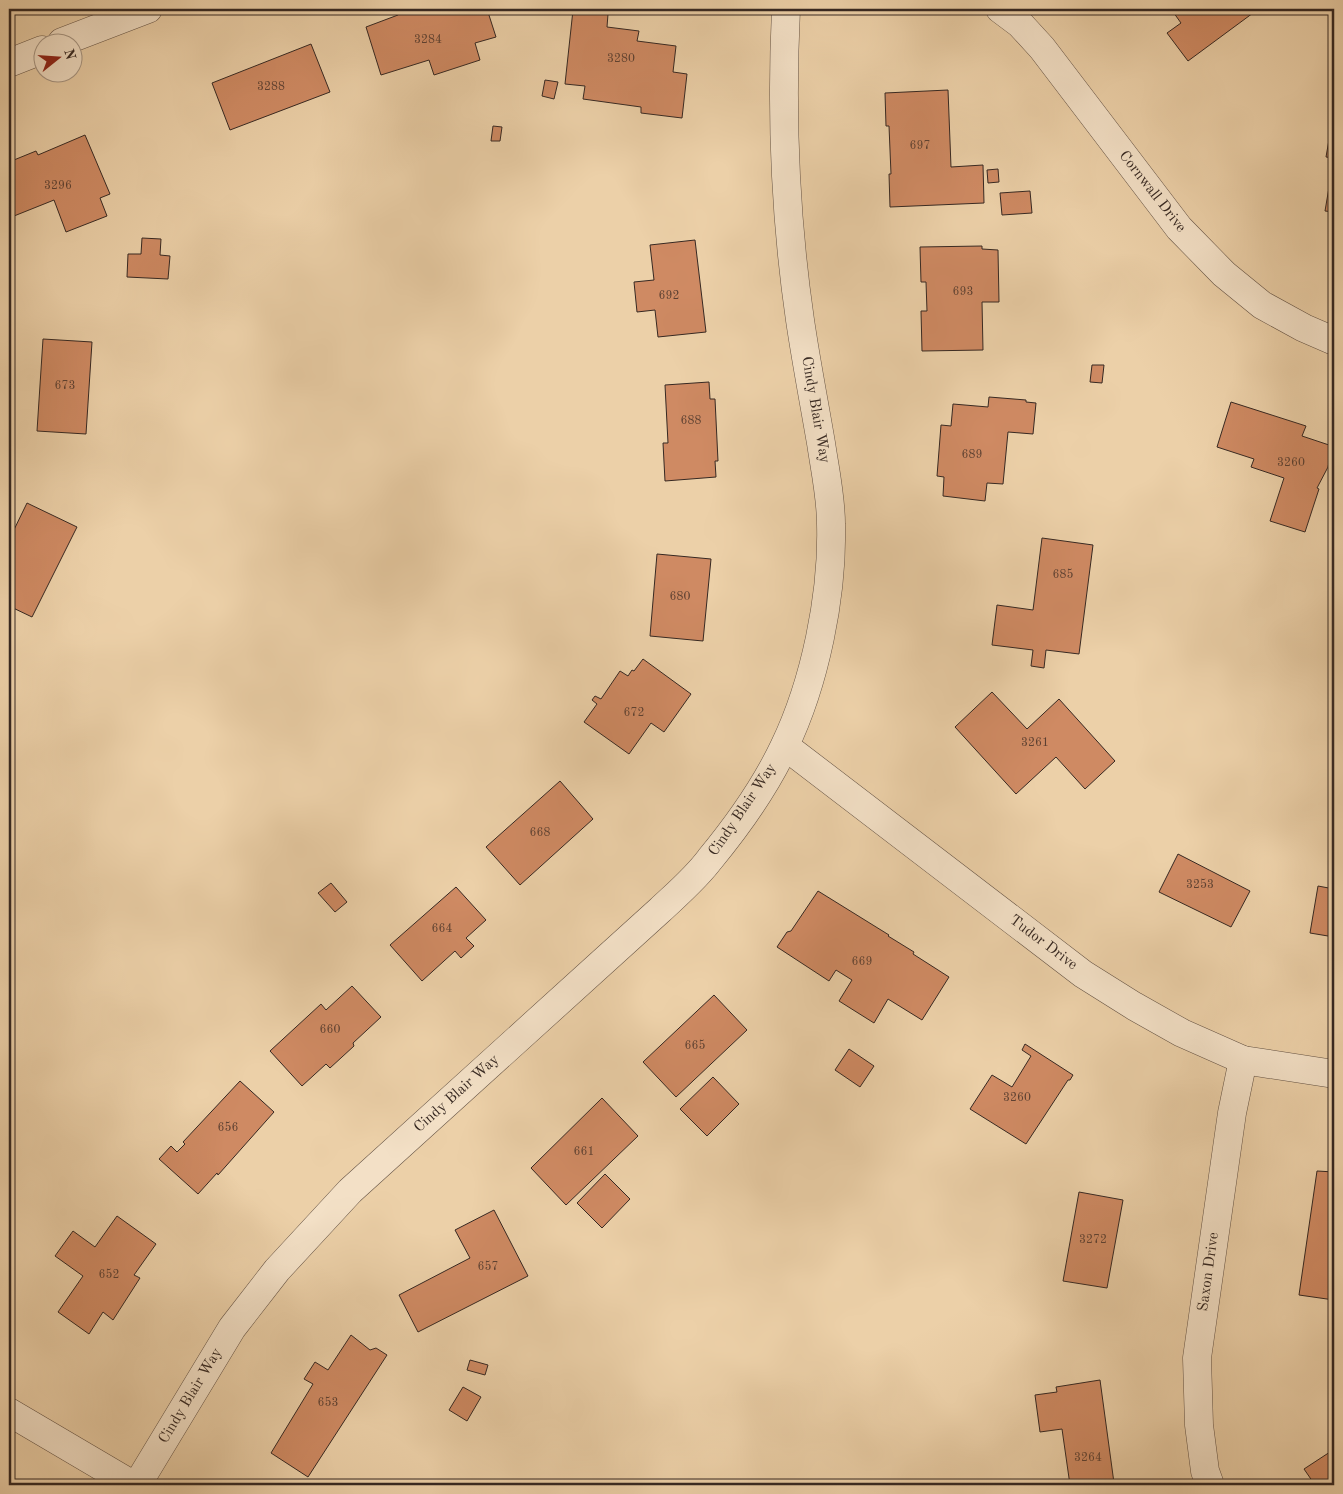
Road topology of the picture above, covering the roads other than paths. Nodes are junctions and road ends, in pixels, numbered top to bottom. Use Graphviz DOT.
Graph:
graph roads {
  1 [pos="148,9"];
  2 [pos="786,9"];
  3 [pos="1000,9"];
  4 [pos="82,34"];
  5 [pos="32,54"];
  6 [pos="9,63"];
  7 [pos="1334,341"];
  8 [pos="785,746"];
  9 [pos="1243,1060"];
  10 [pos="1334,1074"];
  11 [pos="9,1412"];
  12 [pos="135,1485"];
  13 [pos="1210,1485"];
  1 -- 4 [label="street"];
  2 -- 8 [label="street, Cindy Blair Way"];
  3 -- 7 [label="street, Cornwall Drive"];
  5 -- 6 [label="street"];
  8 -- 9 [label="street, Tudor Drive"];
  8 -- 12 [label="street, Cindy Blair Way"];
  9 -- 10 [label="street, Tudor Drive"];
  9 -- 13 [label="street, Saxon Drive"];
  11 -- 12 [label="street"];
}
